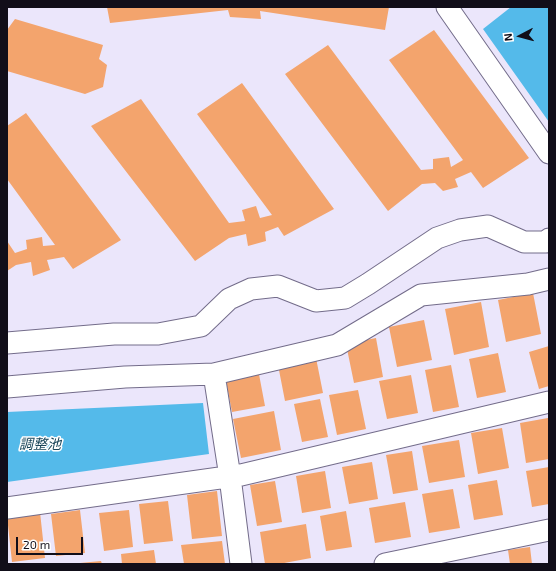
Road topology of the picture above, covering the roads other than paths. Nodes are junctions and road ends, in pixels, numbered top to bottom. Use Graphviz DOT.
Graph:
graph roads {
  1 [pos="447,7"];
  2 [pos="549,153"];
  3 [pos="549,240"];
  4 [pos="549,279"];
  5 [pos="7,343"];
  6 [pos="214,374"];
  7 [pos="7,387"];
  8 [pos="549,402"];
  9 [pos="230,477"];
  10 [pos="7,508"];
  11 [pos="549,530"];
  12 [pos="241,564"];
  13 [pos="385,564"];
  1 -- 2 [label="street"];
  3 -- 5 [label="street"];
  4 -- 6 [label="street"];
  6 -- 7 [label="street"];
  6 -- 9 [label="street"];
  8 -- 9 [label="street"];
  9 -- 10 [label="street"];
  9 -- 12 [label="street"];
  11 -- 13 [label="street"];
}
